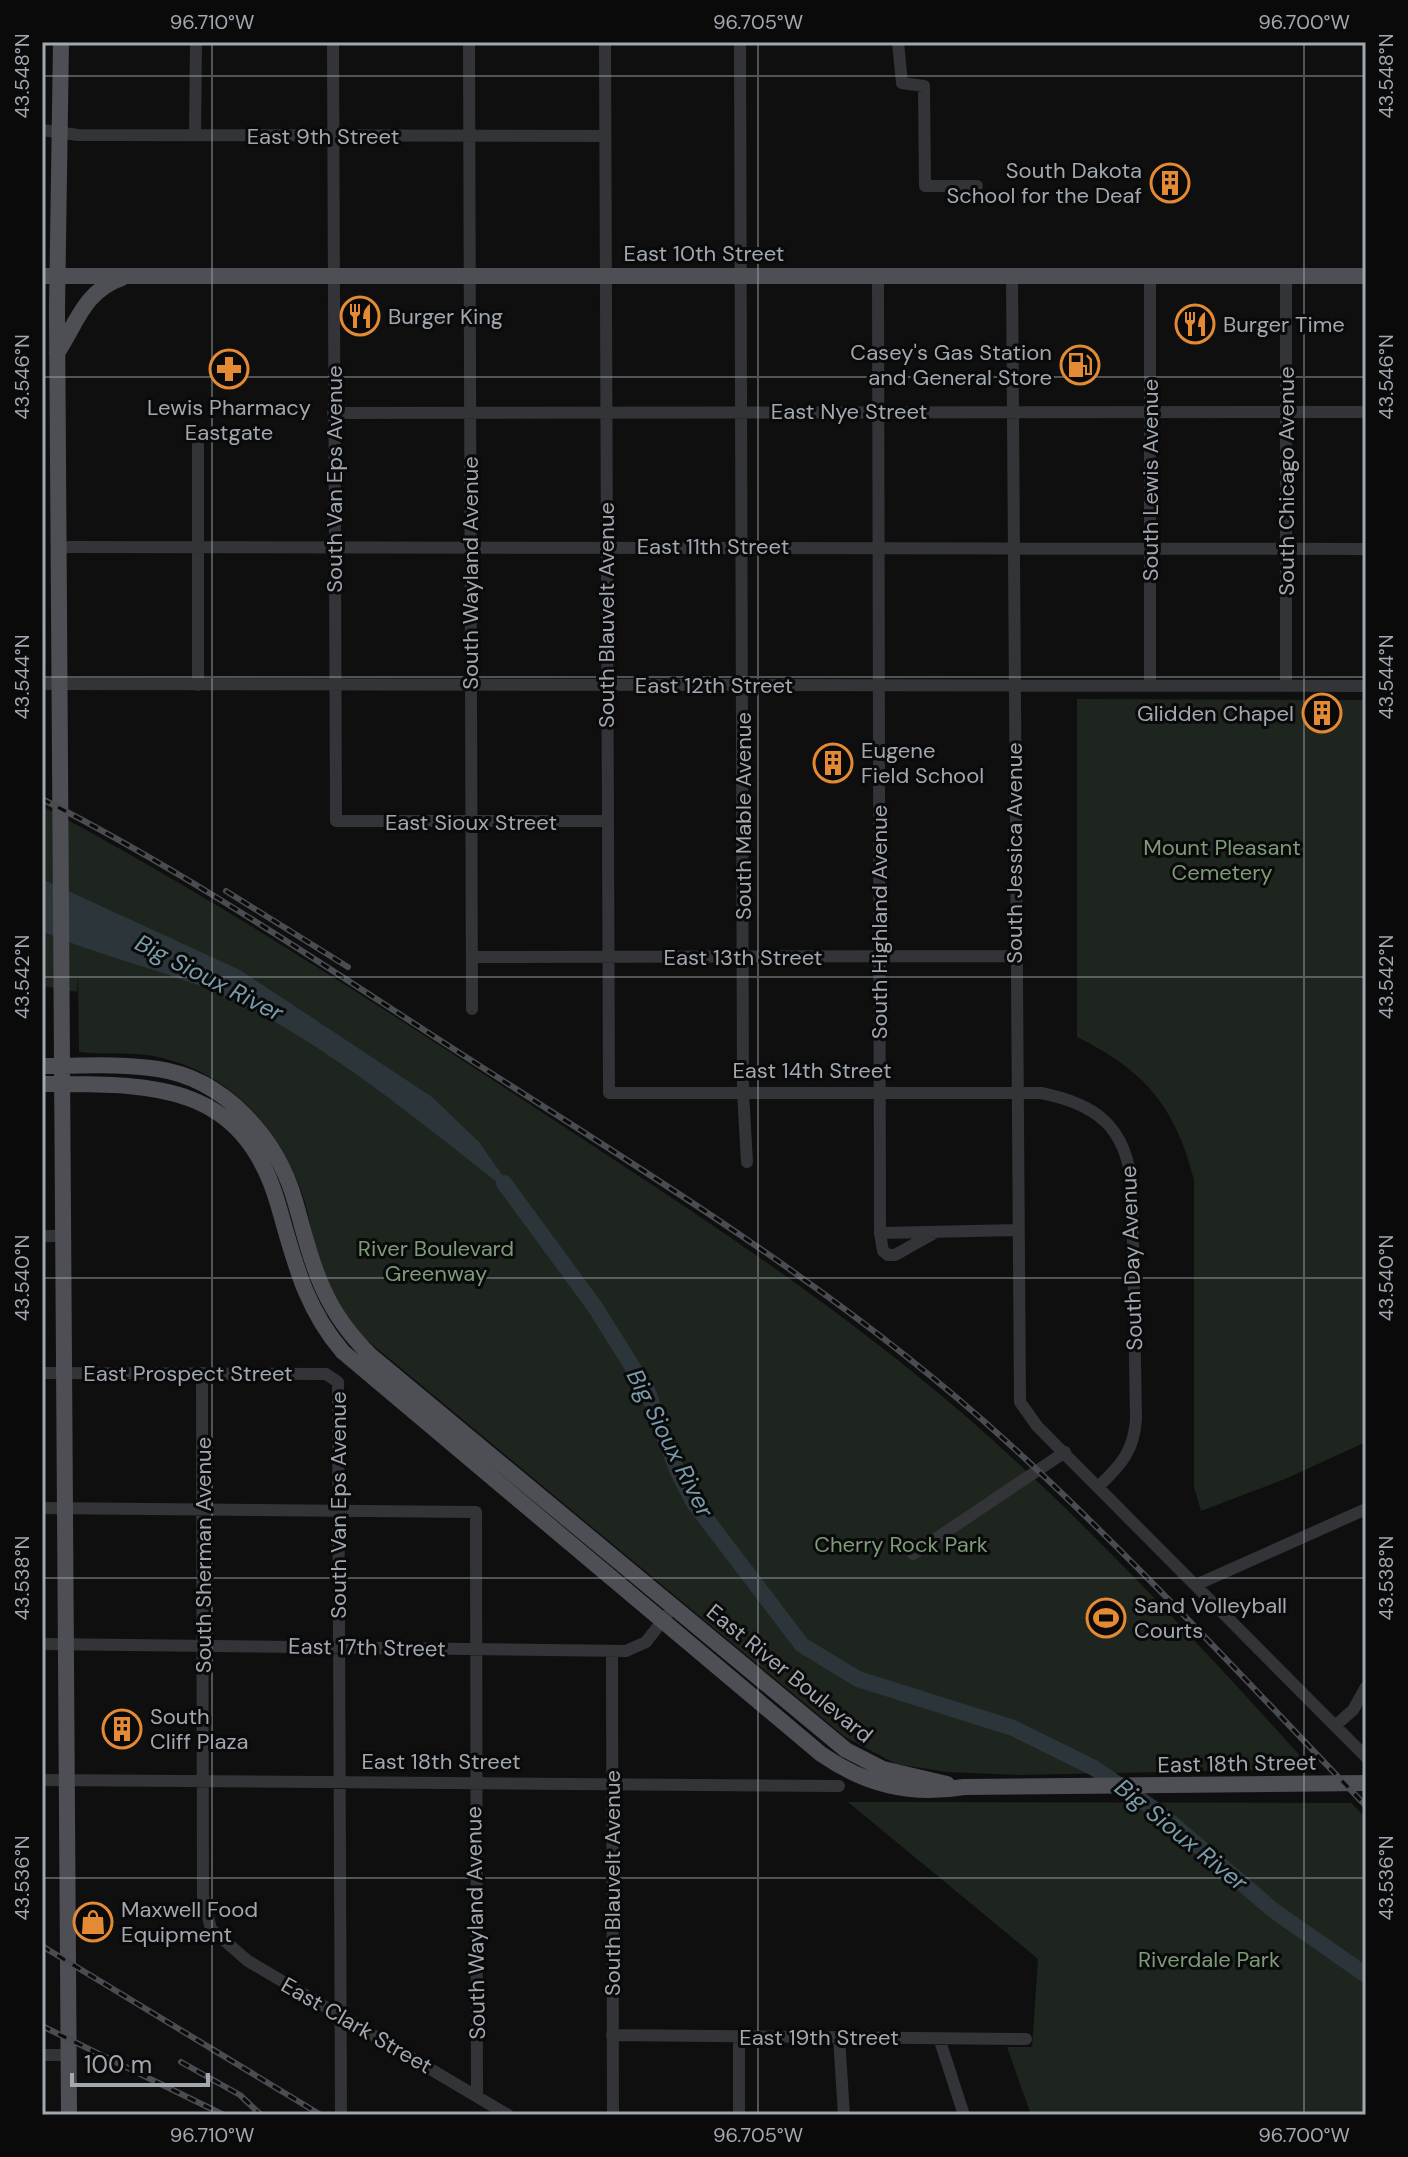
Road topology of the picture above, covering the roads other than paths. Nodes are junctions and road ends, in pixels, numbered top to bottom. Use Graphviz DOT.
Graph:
graph roads {
  1 [pos="59,42"];
  2 [pos="196,42"];
  3 [pos="333,42"];
  4 [pos="469,42"];
  5 [pos="605,42"];
  6 [pos="740,42"];
  7 [pos="898,42"];
  8 [pos="42,130"];
  9 [pos="60,133"];
  10 [pos="195,135"];
  11 [pos="332,136"];
  12 [pos="469,136"];
  13 [pos="604,136"];
  14 [pos="977,186"];
  15 [pos="605,275"];
  16 [pos="741,275"];
  17 [pos="1012,275"];
  18 [pos="1150,275"];
  19 [pos="49,276"];
  20 [pos="127,276"];
  21 [pos="333,276"];
  22 [pos="878,276"];
  23 [pos="1286,276"];
  24 [pos="1366,276"];
  25 [pos="469,277"];
  26 [pos="42,316"];
  27 [pos="57,348"];
  28 [pos="605,411"];
  29 [pos="742,411"];
  30 [pos="878,411"];
  31 [pos="1014,411"];
  32 [pos="1150,412"];
  33 [pos="1366,412"];
  34 [pos="333,413"];
  35 [pos="469,413"];
  36 [pos="1286,413"];
  37 [pos="198,445"];
  38 [pos="742,546"];
  39 [pos="877,546"];
  40 [pos="61,547"];
  41 [pos="198,547"];
  42 [pos="334,547"];
  43 [pos="1013,547"];
  44 [pos="1149,547"];
  45 [pos="606,548"];
  46 [pos="1286,548"];
  47 [pos="469,549"];
  48 [pos="1366,549"];
  49 [pos="42,684"];
  50 [pos="62,684"];
  51 [pos="198,685"];
  52 [pos="470,685"];
  53 [pos="606,685"];
  54 [pos="743,685"];
  55 [pos="878,685"];
  56 [pos="1013,685"];
  57 [pos="335,686"];
  58 [pos="1150,686"];
  59 [pos="1286,686"];
  60 [pos="1366,686"];
  61 [pos="336,821"];
  62 [pos="607,821"];
  63 [pos="472,822"];
  64 [pos="880,956"];
  65 [pos="1015,956"];
  66 [pos="472,957"];
  67 [pos="608,957"];
  68 [pos="744,958"];
  69 [pos="472,1009"];
  70 [pos="63,1032"];
  71 [pos="42,1066"];
  72 [pos="63,1066"];
  73 [pos="167,1070"];
  74 [pos="42,1076"];
  75 [pos="193,1079"];
  76 [pos="42,1084"];
  77 [pos="63,1084"];
  78 [pos="42,1092"];
  79 [pos="879,1092"];
  80 [pos="609,1093"];
  81 [pos="743,1093"];
  82 [pos="1016,1093"];
  83 [pos="64,1116"];
  84 [pos="747,1162"];
  85 [pos="1017,1230"];
  86 [pos="936,1232"];
  87 [pos="880,1233"];
  88 [pos="42,1236"];
  89 [pos="65,1236"];
  90 [pos="42,1373"];
  91 [pos="65,1373"];
  92 [pos="202,1373"];
  93 [pos="334,1376"];
  94 [pos="1065,1452"];
  95 [pos="1100,1485"];
  96 [pos="42,1508"];
  97 [pos="66,1509"];
  98 [pos="203,1509"];
  99 [pos="1366,1509"];
  100 [pos="339,1512"];
  101 [pos="913,1554"];
  102 [pos="1198,1584"];
  103 [pos="673,1607"];
  104 [pos="662,1622"];
  105 [pos="42,1644"];
  106 [pos="67,1644"];
  107 [pos="204,1645"];
  108 [pos="338,1646"];
  109 [pos="475,1649"];
  110 [pos="612,1651"];
  111 [pos="1366,1687"];
  112 [pos="1336,1725"];
  113 [pos="1366,1757"];
  114 [pos="42,1780"];
  115 [pos="67,1780"];
  116 [pos="204,1780"];
  117 [pos="340,1782"];
  118 [pos="474,1783"];
  119 [pos="1366,1783"];
  120 [pos="611,1784"];
  121 [pos="839,1786"];
  122 [pos="964,1787"];
  123 [pos="211,1929"];
  124 [pos="341,2016"];
  125 [pos="612,2035"];
  126 [pos="739,2036"];
  127 [pos="839,2037"];
  128 [pos="939,2038"];
  129 [pos="1026,2039"];
  130 [pos="42,2055"];
  131 [pos="68,2055"];
  132 [pos="477,2095"];
  133 [pos="69,2115"];
  134 [pos="341,2115"];
  135 [pos="508,2115"];
  136 [pos="613,2115"];
  137 [pos="739,2115"];
  138 [pos="844,2115"];
  139 [pos="964,2115"];
  1 -- 9 [label="main road"];
  2 -- 10 [label="street"];
  3 -- 11 [label="street, South Van Eps Avenue"];
  4 -- 12 [label="street, South Wayland Avenue"];
  5 -- 13 [label="street, South Blauvelt Avenue"];
  6 -- 16 [label="street, South Mable Avenue"];
  7 -- 14 [label="street"];
  8 -- 9 [label="street, East 9th Street"];
  9 -- 10 [label="street, East 9th Street"];
  9 -- 19 [label="main road"];
  10 -- 11 [label="street, East 9th Street"];
  11 -- 12 [label="street, East 9th Street"];
  11 -- 21 [label="street, South Van Eps Avenue"];
  12 -- 13 [label="street, East 9th Street"];
  12 -- 25 [label="street, South Wayland Avenue"];
  13 -- 15 [label="street, South Blauvelt Avenue"];
  15 -- 16 [label="main road, East 10th Street"];
  15 -- 25 [label="main road, East 10th Street"];
  15 -- 28 [label="street, South Blauvelt Avenue"];
  16 -- 22 [label="main road, East 10th Street"];
  16 -- 29 [label="street, South Mable Avenue"];
  17 -- 18 [label="main road, East 10th Street"];
  17 -- 22 [label="main road, East 10th Street"];
  17 -- 31 [label="street, South Jessica Avenue"];
  18 -- 23 [label="main road, East 10th Street"];
  18 -- 32 [label="street, South Lewis Avenue"];
  19 -- 20 [label="main road, East 10th Street"];
  19 -- 27 [label="main road"];
  20 -- 21 [label="main road, East 10th Street"];
  20 -- 27 [label="main road"];
  21 -- 25 [label="main road, East 10th Street"];
  21 -- 34 [label="street, South Van Eps Avenue"];
  22 -- 30 [label="street, South Highland Avenue"];
  23 -- 24 [label="main road, East 10th Street"];
  23 -- 36 [label="street, South Chicago Avenue"];
  25 -- 35 [label="street, South Wayland Avenue"];
  26 -- 27 [label="main road"];
  27 -- 40 [label="main road"];
  28 -- 29 [label="street, East Nye Street"];
  28 -- 35 [label="street, East Nye Street"];
  28 -- 45 [label="street, South Blauvelt Avenue"];
  29 -- 30 [label="street, East Nye Street"];
  29 -- 38 [label="street, South Mable Avenue"];
  30 -- 31 [label="street, East Nye Street"];
  30 -- 39 [label="street, South Highland Avenue"];
  31 -- 32 [label="street, East Nye Street"];
  31 -- 43 [label="street, South Jessica Avenue"];
  32 -- 36 [label="street, East Nye Street"];
  32 -- 44 [label="street, South Lewis Avenue"];
  33 -- 36 [label="street, East Nye Street"];
  34 -- 35 [label="street, East Nye Street"];
  34 -- 42 [label="street, South Van Eps Avenue"];
  35 -- 47 [label="street, South Wayland Avenue"];
  36 -- 46 [label="street, South Chicago Avenue"];
  37 -- 41 [label="street"];
  38 -- 39 [label="street, East 11th Street"];
  38 -- 45 [label="street, East 11th Street"];
  38 -- 54 [label="street, South Mable Avenue"];
  39 -- 43 [label="street, East 11th Street"];
  39 -- 55 [label="street, South Highland Avenue"];
  40 -- 41 [label="street, East 11th Street"];
  40 -- 50 [label="main road"];
  41 -- 42 [label="street, East 11th Street"];
  41 -- 51 [label="street"];
  42 -- 47 [label="street, East 11th Street"];
  42 -- 57 [label="street, South Van Eps Avenue"];
  43 -- 44 [label="street, East 11th Street"];
  43 -- 56 [label="street, South Jessica Avenue"];
  44 -- 46 [label="street, East 11th Street"];
  44 -- 58 [label="street, South Lewis Avenue"];
  45 -- 47 [label="street, East 11th Street"];
  45 -- 53 [label="street, South Blauvelt Avenue"];
  46 -- 48 [label="street, East 11th Street"];
  46 -- 59 [label="street, South Chicago Avenue"];
  47 -- 52 [label="street, South Wayland Avenue"];
  49 -- 50 [label="street, East 12th Street"];
  50 -- 51 [label="street, East 12th Street"];
  50 -- 70 [label="main road"];
  51 -- 57 [label="street, East 12th Street"];
  52 -- 53 [label="street, East 12th Street"];
  52 -- 57 [label="street, East 12th Street"];
  52 -- 63 [label="street, South Wayland Avenue"];
  53 -- 54 [label="street, East 12th Street"];
  53 -- 62 [label="street, South Blauvelt Avenue"];
  54 -- 55 [label="street, East 12th Street"];
  54 -- 68 [label="street, South Mable Avenue"];
  55 -- 56 [label="street, East 12th Street"];
  55 -- 64 [label="street, South Highland Avenue"];
  56 -- 58 [label="street, East 12th Street"];
  56 -- 65 [label="street, South Jessica Avenue"];
  57 -- 61 [label="street, South Van Eps Avenue"];
  58 -- 59 [label="street, East 12th Street"];
  59 -- 60 [label="street, East 12th Street"];
  61 -- 63 [label="street, East Sioux Street"];
  62 -- 63 [label="street, East Sioux Street"];
  62 -- 67 [label="street, South Blauvelt Avenue"];
  63 -- 66 [label="street, South Wayland Avenue"];
  64 -- 65 [label="street, East 13th Street"];
  64 -- 68 [label="street, East 13th Street"];
  64 -- 79 [label="street, South Highland Avenue"];
  65 -- 82 [label="street, South Jessica Avenue"];
  66 -- 67 [label="street, East 13th Street"];
  66 -- 69 [label="street, South Wayland Avenue"];
  67 -- 68 [label="street, East 13th Street"];
  67 -- 80 [label="street, South Blauvelt Avenue"];
  68 -- 81 [label="street, South Mable Avenue"];
  70 -- 72 [label="main road"];
  70 -- 73 [label="main road"];
  71 -- 72 [label="main road"];
  72 -- 73 [label="main road, East River Boulevard"];
  72 -- 74 [label="main road"];
  72 -- 77 [label="main road"];
  73 -- 75 [label="main road, East River Boulevard"];
  75 -- 77 [label="main road"];
  75 -- 103 [label="main road, East River Boulevard"];
  76 -- 77 [label="main road"];
  77 -- 83 [label="main road"];
  77 -- 104 [label="main road, East River Boulevard"];
  78 -- 83 [label="main road"];
  79 -- 81 [label="street, East 14th Street"];
  79 -- 82 [label="street, East 14th Street"];
  79 -- 87 [label="street, South Highland Avenue"];
  80 -- 81 [label="street, East 14th Street"];
  81 -- 84 [label="street, South Mable Avenue"];
  82 -- 85 [label="street, South Jessica Avenue"];
  82 -- 95 [label="street, South Day Avenue"];
  83 -- 89 [label="main road"];
  85 -- 86 [label="street"];
  85 -- 94 [label="street, South Jessica Avenue"];
  86 -- 87 [label="street"];
  86 -- 87 [label="street"];
  88 -- 89 [label="street"];
  89 -- 91 [label="main road"];
  90 -- 91 [label="street, East Prospect Street"];
  91 -- 92 [label="street, East Prospect Street"];
  91 -- 97 [label="main road"];
  92 -- 93 [label="street, East Prospect Street"];
  92 -- 98 [label="street, South Sherman Avenue"];
  93 -- 100 [label="street, South Van Eps Avenue"];
  94 -- 95 [label="street, South Jessica Avenue"];
  94 -- 101 [label="street"];
  95 -- 102 [label="street, South Jessica Avenue"];
  96 -- 97 [label="street"];
  97 -- 98 [label="street"];
  97 -- 106 [label="main road"];
  98 -- 100 [label="street"];
  98 -- 107 [label="street, South Sherman Avenue"];
  99 -- 102 [label="street"];
  100 -- 108 [label="street, South Van Eps Avenue"];
  100 -- 109 [label="street, South Wayland Avenue"];
  102 -- 112 [label="street, South Jessica Avenue"];
  103 -- 104 [label="street, East 17th Street"];
  103 -- 122 [label="main road, East River Boulevard"];
  104 -- 110 [label="street, East 17th Street"];
  104 -- 122 [label="main road, East River Boulevard"];
  105 -- 106 [label="street, East 17th Street"];
  106 -- 107 [label="street, East 17th Street"];
  106 -- 115 [label="main road"];
  107 -- 108 [label="street, East 17th Street"];
  107 -- 116 [label="street, South Sherman Avenue"];
  108 -- 109 [label="street, East 17th Street"];
  108 -- 117 [label="street, South Van Eps Avenue"];
  109 -- 110 [label="street, East 17th Street"];
  109 -- 118 [label="street, South Wayland Avenue"];
  110 -- 120 [label="street, South Blauvelt Avenue"];
  111 -- 112 [label="street"];
  112 -- 113 [label="street, South Jessica Avenue"];
  114 -- 115 [label="street, East 18th Street"];
  115 -- 116 [label="street, East 18th Street"];
  115 -- 131 [label="main road"];
  116 -- 117 [label="street, East 18th Street"];
  116 -- 123 [label="street, South Sherman Avenue"];
  117 -- 118 [label="street, East 18th Street"];
  117 -- 124 [label="street, South Van Eps Avenue"];
  118 -- 120 [label="street, East 18th Street"];
  118 -- 132 [label="street, South Wayland Avenue"];
  119 -- 122 [label="main road, East 18th Street"];
  120 -- 121 [label="street, East 18th Street"];
  120 -- 125 [label="street, South Blauvelt Avenue"];
  123 -- 124 [label="street, East Clark Street"];
  124 -- 132 [label="street, East Clark Street"];
  124 -- 134 [label="street, South Van Eps Avenue"];
  125 -- 126 [label="street, East 19th Street"];
  125 -- 136 [label="street, South Blauvelt Avenue"];
  126 -- 127 [label="street, East 19th Street"];
  126 -- 137 [label="street"];
  127 -- 128 [label="street, East 19th Street"];
  127 -- 138 [label="street"];
  128 -- 129 [label="street, East 19th Street"];
  128 -- 139 [label="street"];
  130 -- 131 [label="street"];
  131 -- 133 [label="main road"];
  132 -- 135 [label="street, East Clark Street"];
}
